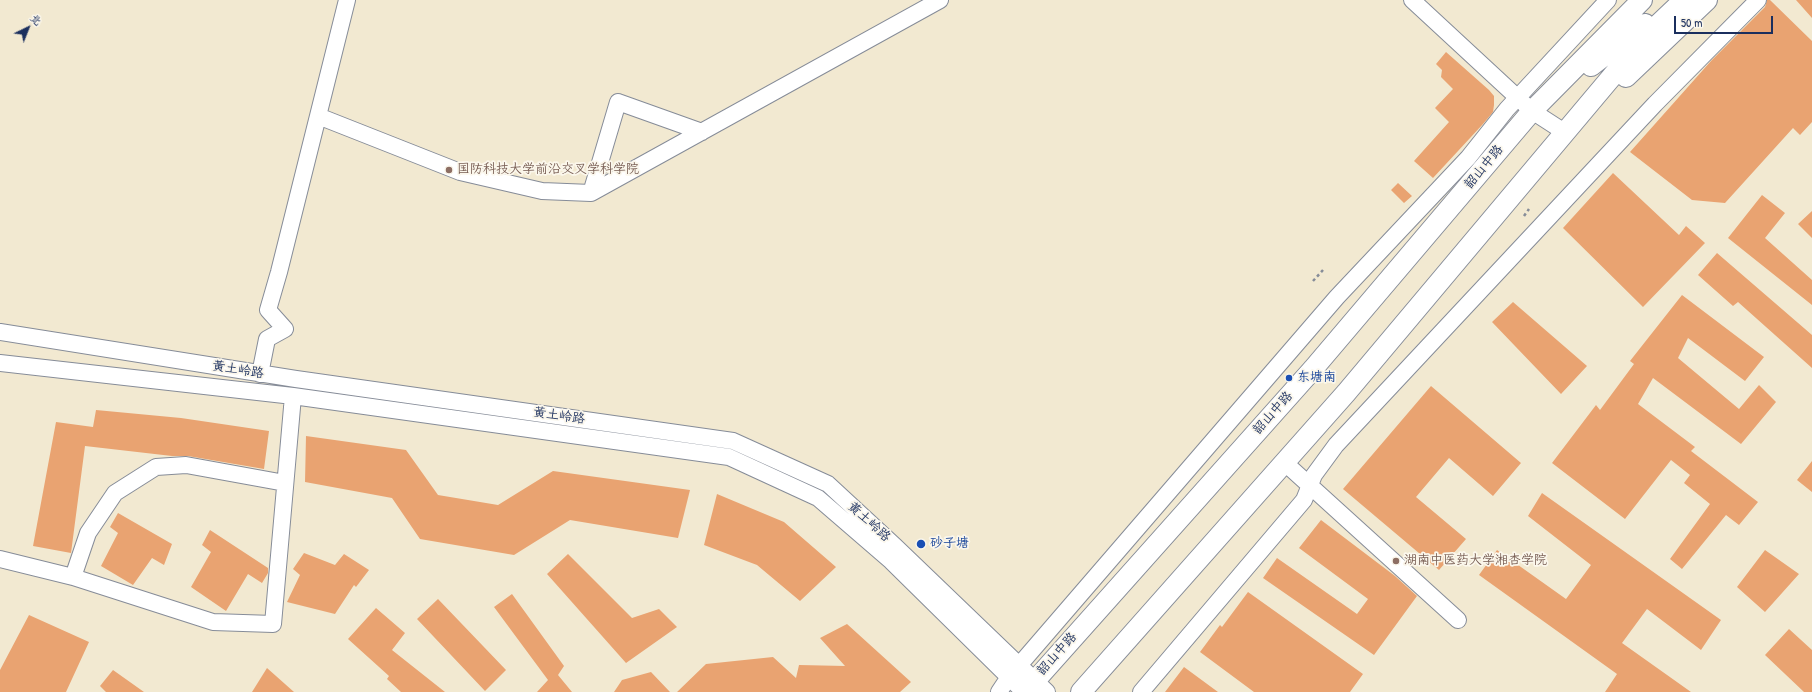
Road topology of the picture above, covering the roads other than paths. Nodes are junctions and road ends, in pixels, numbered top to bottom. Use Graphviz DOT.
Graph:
graph roads {
  1 [pos="347,0"];
  2 [pos="940,0"];
  3 [pos="1412,0"];
  4 [pos="1608,0"];
  5 [pos="1642,0"];
  6 [pos="1670,0"];
  7 [pos="1684,0"];
  8 [pos="1707,0"];
  9 [pos="1758,0"];
  10 [pos="1643,32"];
  11 [pos="1518,97"];
  12 [pos="1532,111"];
  13 [pos="318,116"];
  14 [pos="702,132"];
  15 [pos="1566,133"];
  16 [pos="591,193"];
  17 [pos="0,332"];
  18 [pos="0,362"];
  19 [pos="260,374"];
  20 [pos="293,396"];
  21 [pos="1285,463"];
  22 [pos="285,483"];
  23 [pos="1310,486"];
  24 [pos="0,558"];
  25 [pos="73,577"];
  26 [pos="1458,620"];
  27 [pos="1020,666"];
  28 [pos="1009,677"];
  29 [pos="1033,689"];
  30 [pos="999,692"];
  31 [pos="1081,692"];
  32 [pos="1141,692"];
  1 -- 13 [label="street"];
  2 -- 14 [label="street"];
  3 -- 11 [label="street"];
  4 -- 11 [label="street"];
  5 -- 12 [label="main road, 韶山中路"];
  6 -- 10 [label="main road, 韶山中路"];
  7 -- 10 [label="main road, 韶山中路"];
  8 -- 15 [label="main road, 韶山中路"];
  9 -- 23 [label="street"];
  10 -- 12 [label="main road, 韶山中路"];
  10 -- 15 [label="main road, 韶山中路"];
  11 -- 12 [label="street"];
  11 -- 27 [label="street"];
  12 -- 15 [label="street"];
  12 -- 29 [label="main road, 韶山中路"];
  13 -- 16 [label="street"];
  13 -- 19 [label="street"];
  14 -- 16 [label="street"];
  14 -- 16 [label="street"];
  15 -- 21 [label="main road, 韶山中路"];
  17 -- 19 [label="street, 黄土岭路"];
  18 -- 20 [label="street, 黄土岭路"];
  19 -- 27 [label="street, 黄土岭路"];
  20 -- 22 [label="street"];
  20 -- 28 [label="street, 黄土岭路"];
  21 -- 23 [label="street"];
  21 -- 31 [label="main road, 韶山中路"];
  22 -- 25 [label="street"];
  22 -- 25 [label="street"];
  23 -- 26 [label="street"];
  23 -- 32 [label="street"];
  24 -- 25 [label="street"];
  27 -- 28 [label="street"];
  27 -- 29 [label="street, 黄土岭路"];
  28 -- 29 [label="street, 黄土岭路"];
  28 -- 30 [label="street"];
}
